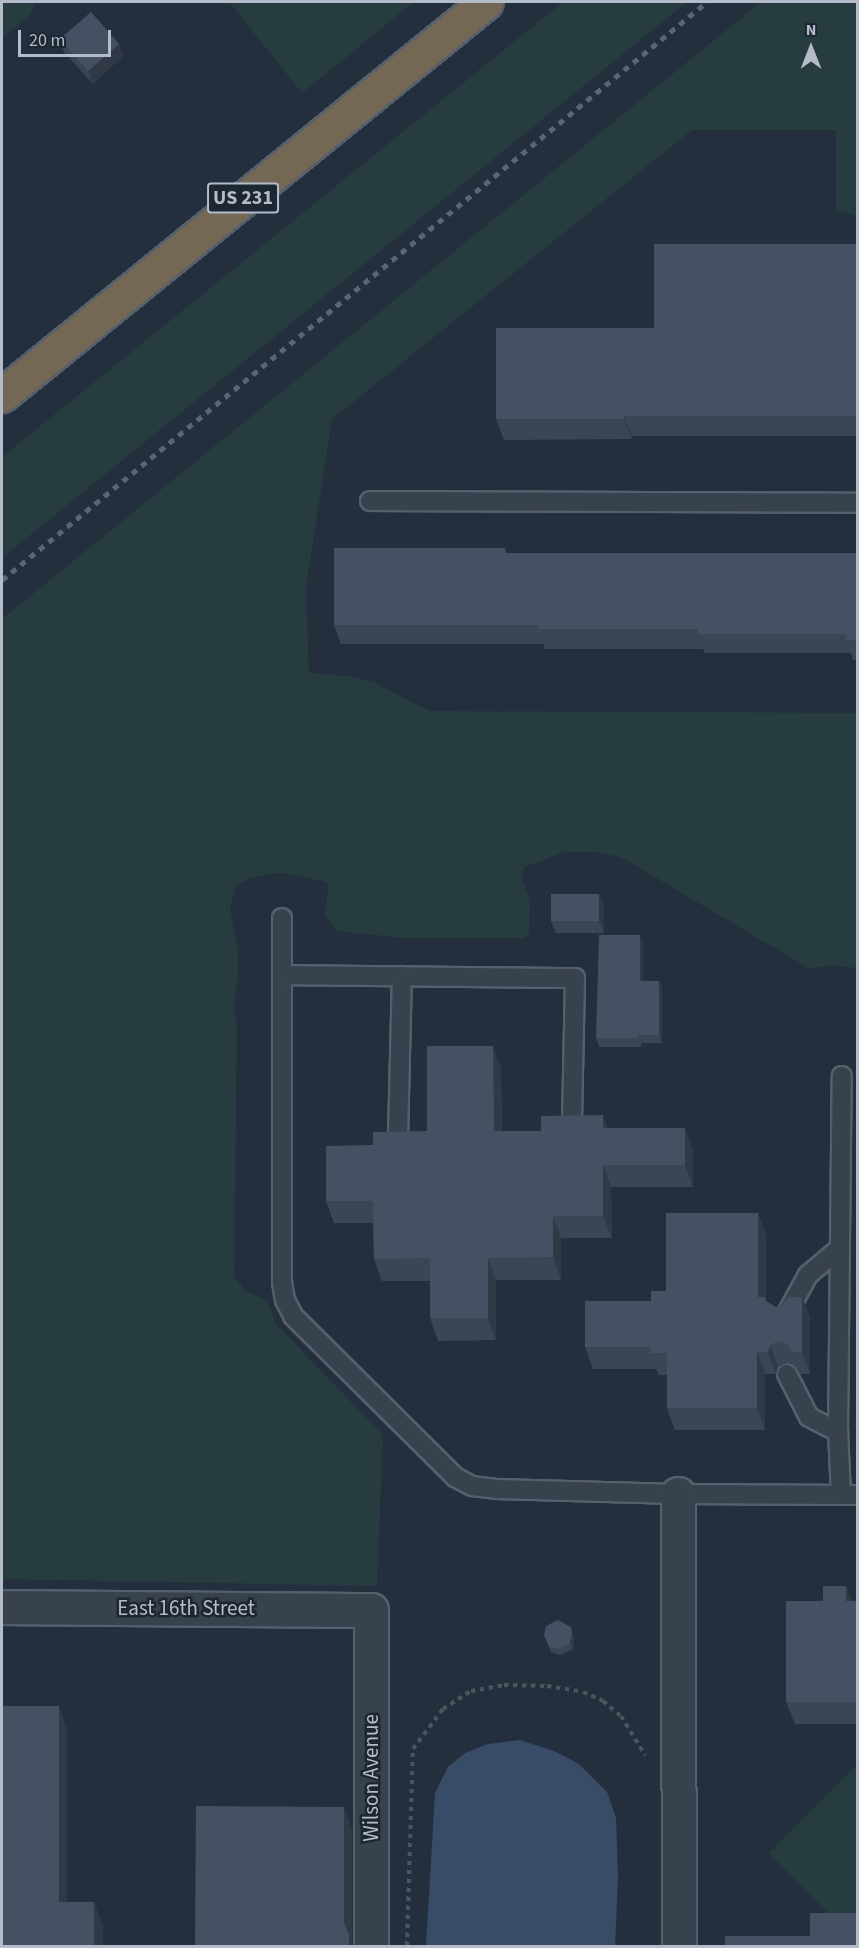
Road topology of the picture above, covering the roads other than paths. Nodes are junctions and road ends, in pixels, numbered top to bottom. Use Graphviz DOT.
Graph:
graph roads {
  1 [pos="486,2"];
  2 [pos="2,395"];
  3 [pos="370,501"];
  4 [pos="858,503"];
  5 [pos="282,918"];
  6 [pos="282,975"];
  7 [pos="402,976"];
  8 [pos="842,1076"];
  9 [pos="850,1116"];
  10 [pos="572,1126"];
  11 [pos="398,1137"];
  12 [pos="840,1248"];
  13 [pos="784,1318"];
  14 [pos="787,1374"];
  15 [pos="838,1432"];
  16 [pos="678,1494"];
  17 [pos="849,1495"];
  18 [pos="2,1607"];
  19 [pos="371,1610"];
  20 [pos="371,1947"];
  21 [pos="679,1947"];
  1 -- 2 [label="highway, US 231"];
  3 -- 4 [label="lane"];
  5 -- 6 [label="lane"];
  6 -- 7 [label="lane"];
  6 -- 16 [label="lane"];
  7 -- 10 [label="lane"];
  7 -- 11 [label="lane"];
  8 -- 9 [label="lane"];
  9 -- 12 [label="lane"];
  12 -- 13 [label="lane"];
  12 -- 15 [label="lane"];
  14 -- 15 [label="lane"];
  15 -- 17 [label="lane"];
  16 -- 17 [label="lane"];
  16 -- 21 [label="street"];
  18 -- 19 [label="street, East 16th Street"];
  19 -- 20 [label="street, Wilson Avenue"];
}
